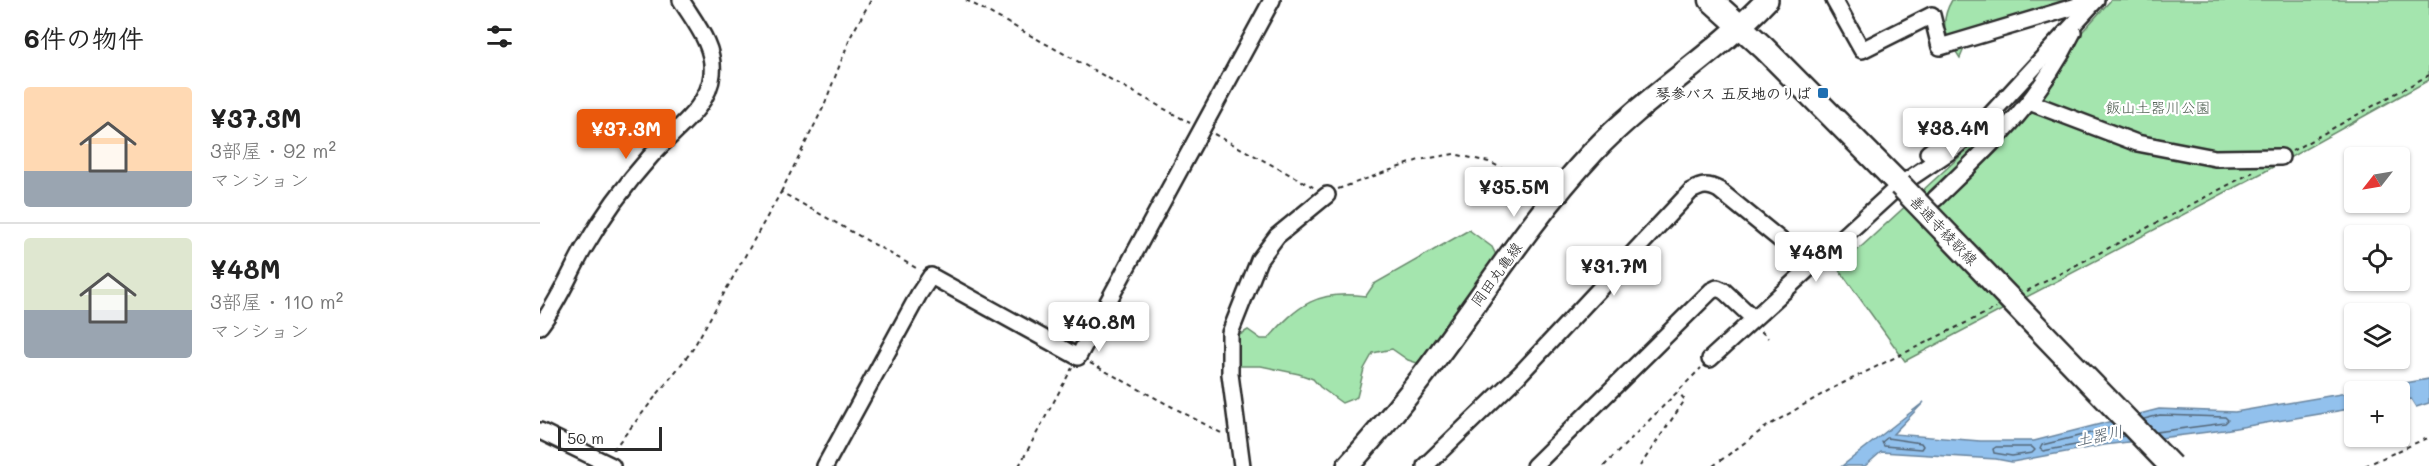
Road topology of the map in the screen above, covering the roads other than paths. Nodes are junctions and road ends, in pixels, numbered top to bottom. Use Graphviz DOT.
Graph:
graph roads {
  1 [pos="681,0"];
  2 [pos="1272,0"];
  3 [pos="1711,0"];
  4 [pos="1767,0"];
  5 [pos="1834,0"];
  6 [pos="2095,1"];
  7 [pos="2080,17"];
  8 [pos="1740,28"];
  9 [pos="2029,102"];
  10 [pos="1928,153"];
  11 [pos="2281,157"];
  12 [pos="1900,185"];
  13 [pos="1327,195"];
  14 [pos="1935,199"];
  15 [pos="1811,266"];
  16 [pos="1753,318"];
  17 [pos="540,326"];
  18 [pos="1710,359"];
  19 [pos="540,431"];
  20 [pos="605,465"];
  21 [pos="825,466"];
  22 [pos="1242,466"];
  23 [pos="1347,466"];
  24 [pos="1425,466"];
  25 [pos="1534,466"];
  26 [pos="2171,466"];
  1 -- 17 [label="street"];
  2 -- 21 [label="street"];
  3 -- 8 [label="main road, 善通寺綾歌線"];
  4 -- 8 [label="main road, 岡田丸亀線"];
  5 -- 6 [label="street"];
  6 -- 7 [label="street"];
  7 -- 9 [label="street"];
  7 -- 10 [label="street"];
  7 -- 12 [label="street"];
  8 -- 12 [label="main road, 善通寺綾歌線"];
  8 -- 23 [label="main road, 岡田丸亀線"];
  9 -- 11 [label="street"];
  9 -- 14 [label="street"];
  12 -- 15 [label="street"];
  12 -- 26 [label="main road, 善通寺綾歌線, bridge"];
  13 -- 22 [label="street"];
  15 -- 16 [label="street"];
  15 -- 24 [label="street"];
  16 -- 18 [label="street"];
  16 -- 25 [label="street"];
  19 -- 20 [label="street"];
}
